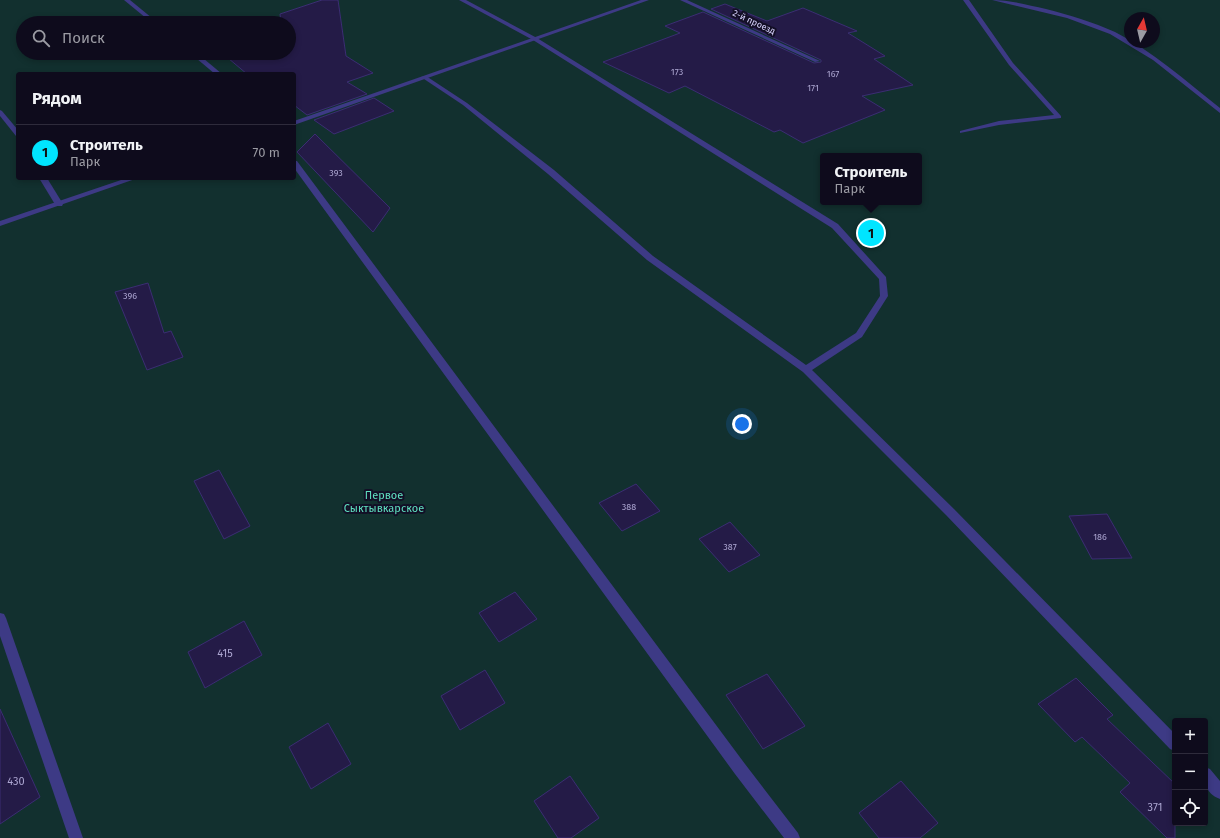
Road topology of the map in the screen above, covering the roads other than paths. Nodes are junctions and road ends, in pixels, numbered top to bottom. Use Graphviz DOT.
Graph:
graph roads {
  1 [pos="127,0"];
  2 [pos="462,0"];
  3 [pos="646,0"];
  4 [pos="683,0"];
  5 [pos="966,0"];
  6 [pos="995,0"];
  7 [pos="146,16"];
  8 [pos="535,38"];
  9 [pos="202,60"];
  10 [pos="817,61"];
  11 [pos="217,72"];
  12 [pos="424,77"];
  13 [pos="1220,111"];
  14 [pos="0,112"];
  15 [pos="296,122"];
  16 [pos="16,132"];
  17 [pos="962,132"];
  18 [pos="296,166"];
  19 [pos="44,180"];
  20 [pos="128,180"];
  21 [pos="58,204"];
  22 [pos="0,224"];
  23 [pos="806,370"];
  24 [pos="0,618"];
  25 [pos="1172,741"];
  26 [pos="1208,778"];
  27 [pos="1220,792"];
  28 [pos="76,838"];
  29 [pos="793,838"];
  1 -- 7 [label="street"];
  2 -- 8 [label="street"];
  3 -- 8 [label="street"];
  4 -- 10 [label="street, 2-й проезд"];
  5 -- 17 [label="street"];
  6 -- 13 [label="street"];
  8 -- 12 [label="street"];
  8 -- 23 [label="street"];
  9 -- 11 [label="street"];
  12 -- 15 [label="street"];
  12 -- 23 [label="street"];
  14 -- 16 [label="street"];
  18 -- 29 [label="street"];
  19 -- 21 [label="street"];
  20 -- 21 [label="street"];
  21 -- 22 [label="street"];
  23 -- 25 [label="street"];
  24 -- 28 [label="street"];
  26 -- 27 [label="street"];
}
